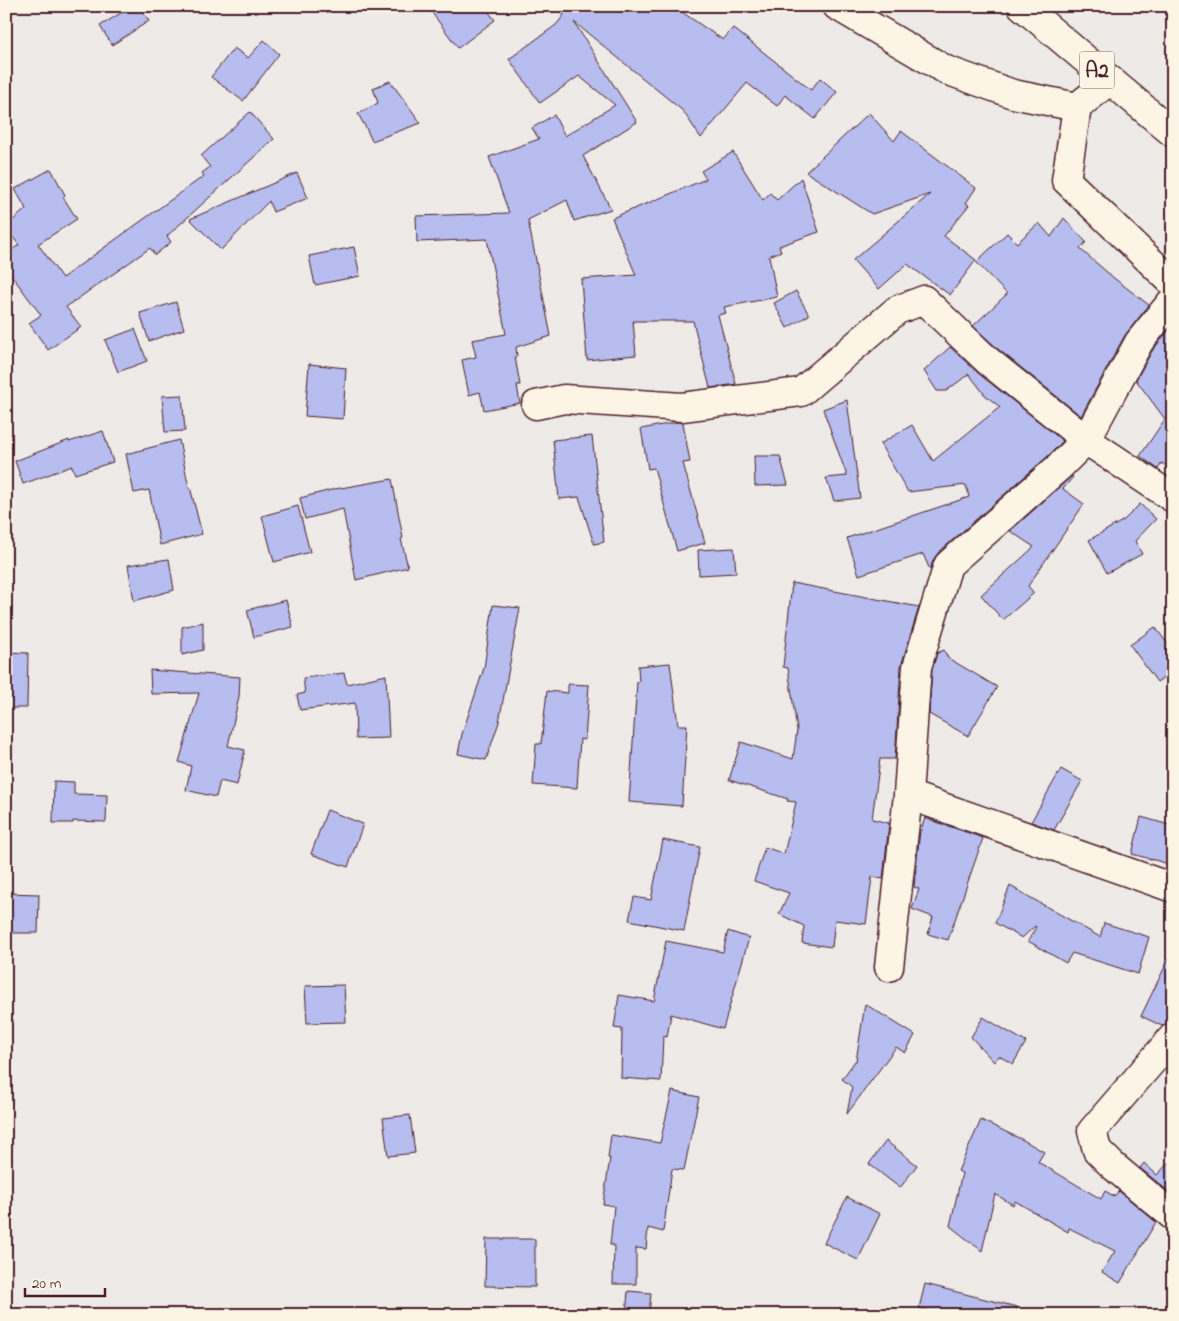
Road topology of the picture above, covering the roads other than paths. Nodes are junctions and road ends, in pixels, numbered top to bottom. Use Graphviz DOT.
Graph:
graph roads {
  1 [pos="837,6"];
  2 [pos="1022,6"];
  3 [pos="1110,80"];
  4 [pos="1077,107"];
  5 [pos="1173,133"];
  6 [pos="1173,283"];
  7 [pos="1173,300"];
  8 [pos="536,405"];
  9 [pos="1086,440"];
  10 [pos="1173,498"];
  11 [pos="908,794"];
  12 [pos="1173,888"];
  13 [pos="889,967"];
  14 [pos="1173,1037"];
  15 [pos="1173,1216"];
  1 -- 4 [label="street"];
  2 -- 3 [label="street, A2"];
  3 -- 4 [label="street"];
  3 -- 5 [label="street, A2"];
  4 -- 6 [label="street"];
  7 -- 9 [label="street"];
  8 -- 9 [label="street"];
  9 -- 10 [label="street"];
  9 -- 11 [label="street"];
  11 -- 12 [label="street"];
  11 -- 13 [label="street"];
  14 -- 15 [label="street"];
}
